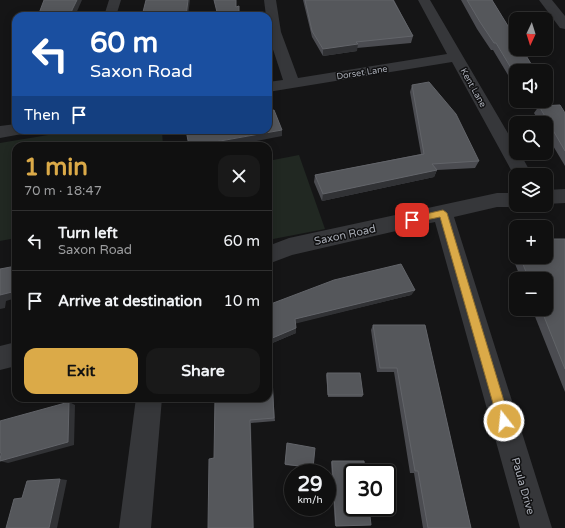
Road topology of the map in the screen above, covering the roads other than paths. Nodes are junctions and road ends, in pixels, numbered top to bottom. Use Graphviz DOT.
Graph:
graph roads {
  1 [pos="115,0"];
  2 [pos="270,0"];
  3 [pos="424,0"];
  4 [pos="545,0"];
  5 [pos="111,12"];
  6 [pos="272,12"];
  7 [pos="272,16"];
  8 [pos="565,25"];
  9 [pos="456,57"];
  10 [pos="292,83"];
  11 [pos="272,86"];
  12 [pos="519,168"];
  13 [pos="565,196"];
  14 [pos="553,197"];
  15 [pos="509,200"];
  16 [pos="443,213"];
  17 [pos="272,253"];
  18 [pos="12,355"];
  19 [pos="0,358"];
  20 [pos="149,402"];
  21 [pos="135,528"];
  22 [pos="536,528"];
  1 -- 5 [label="street"];
  2 -- 6 [label="street"];
  3 -- 9 [label="street, Kent Lane"];
  4 -- 8 [label="street"];
  7 -- 10 [label="street"];
  9 -- 10 [label="street, Dorset Lane"];
  9 -- 12 [label="street, Kent Lane"];
  10 -- 11 [label="street, Dorset Lane"];
  13 -- 14 [label="street"];
  15 -- 16 [label="street, Saxon Road"];
  16 -- 17 [label="street, Saxon Road"];
  16 -- 22 [label="street, Paula Drive"];
  18 -- 19 [label="street"];
  20 -- 21 [label="street"];
}
